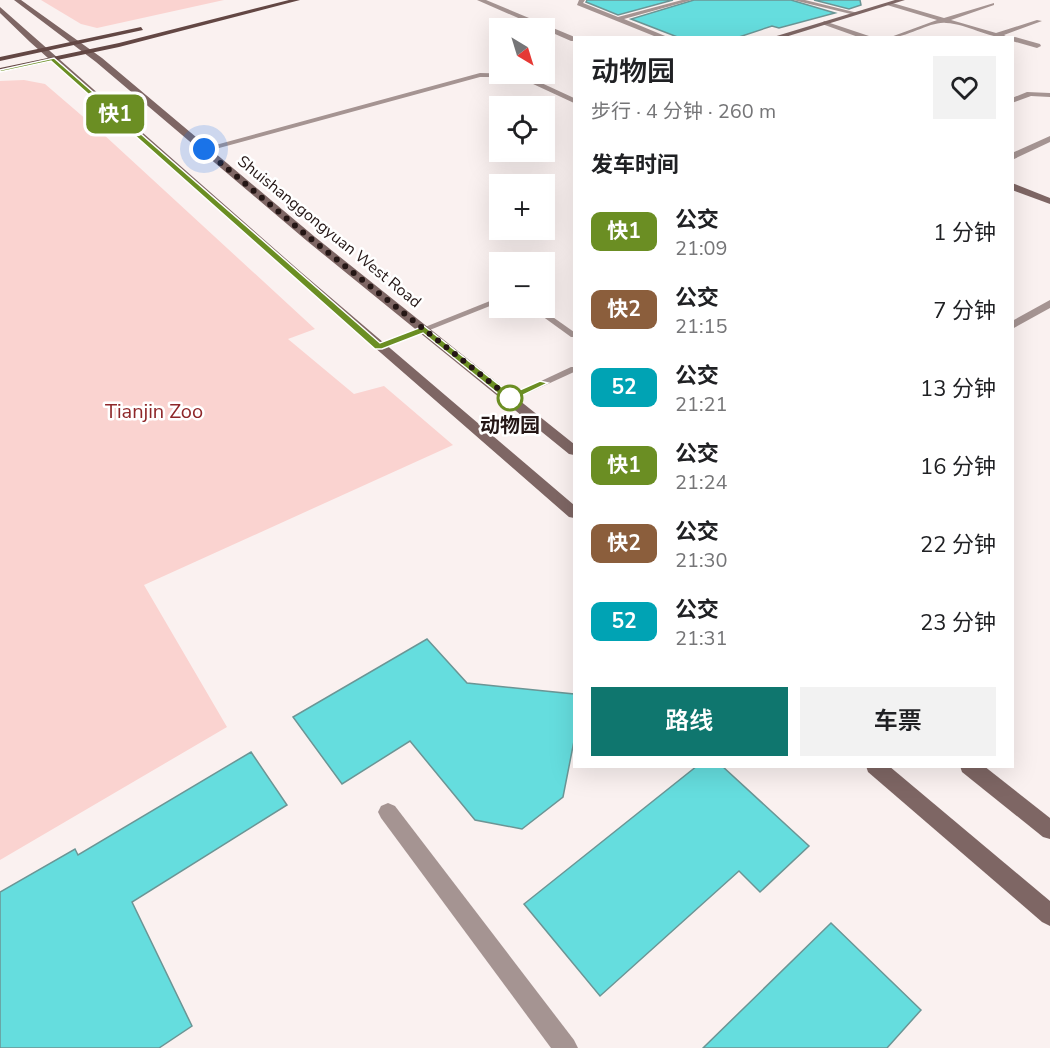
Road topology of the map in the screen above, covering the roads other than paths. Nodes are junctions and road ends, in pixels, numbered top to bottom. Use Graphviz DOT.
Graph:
graph roads {
  1 [pos="17,0"];
  2 [pos="263,0"];
  3 [pos="297,0"];
  4 [pos="480,0"];
  5 [pos="690,0"];
  6 [pos="796,0"];
  7 [pos="902,0"];
  8 [pos="583,1"];
  9 [pos="251,3"];
  10 [pos="889,4"];
  11 [pos="992,4"];
  12 [pos="0,9"];
  13 [pos="855,14"];
  14 [pos="617,19"];
  15 [pos="945,20"];
  16 [pos="1039,21"];
  17 [pos="824,23"];
  18 [pos="146,28"];
  19 [pos="997,35"];
  20 [pos="662,36"];
  21 [pos="780,36"];
  22 [pos="864,36"];
  23 [pos="897,36"];
  24 [pos="1000,36"];
  25 [pos="573,39"];
  26 [pos="1014,40"];
  27 [pos="78,44"];
  28 [pos="1037,46"];
  29 [pos="43,51"];
  30 [pos="89,52"];
  31 [pos="0,59"];
  32 [pos="52,59"];
  33 [pos="0,70"];
  34 [pos="1050,95"];
  35 [pos="573,100"];
  36 [pos="1014,100"];
  37 [pos="1050,139"];
  38 [pos="204,149"];
  39 [pos="1014,156"];
  40 [pos="1014,187"];
  41 [pos="1050,201"];
  42 [pos="489,303"];
  43 [pos="1050,303"];
  44 [pos="549,318"];
  45 [pos="1014,325"];
  46 [pos="424,329"];
  47 [pos="573,334"];
  48 [pos="379,347"];
  49 [pos="573,369"];
  50 [pos="510,398"];
  51 [pos="573,450"];
  52 [pos="573,512"];
  53 [pos="876,768"];
  54 [pos="971,768"];
  55 [pos="387,812"];
  56 [pos="1050,831"];
  57 [pos="1050,915"];
  58 [pos="566,1048"];
  1 -- 27 [label="main road, Shuishanggongyuan West Road"];
  2 -- 9 [label="main road"];
  3 -- 30 [label="main road"];
  4 -- 25 [label="street"];
  5 -- 14 [label="street"];
  6 -- 13 [label="street"];
  7 -- 10 [label="main road"];
  8 -- 14 [label="street"];
  10 -- 13 [label="main road"];
  10 -- 15 [label="street"];
  11 -- 15 [label="street"];
  12 -- 29 [label="main road"];
  13 -- 17 [label="main road"];
  14 -- 20 [label="street"];
  15 -- 19 [label="street"];
  15 -- 23 [label="street"];
  16 -- 19 [label="street"];
  17 -- 21 [label="main road"];
  17 -- 22 [label="street"];
  18 -- 27 [label="main road"];
  19 -- 24 [label="street"];
  26 -- 28 [label="street"];
  27 -- 29 [label="main road"];
  27 -- 30 [label="main road, Shuishanggongyuan West Road"];
  29 -- 31 [label="main road"];
  29 -- 32 [label="main road"];
  30 -- 32 [label="main road"];
  30 -- 38 [label="main road, Shuishanggongyuan West Road"];
  32 -- 33 [label="main road"];
  32 -- 48 [label="main road"];
  34 -- 36 [label="street"];
  35 -- 38 [label="street"];
  37 -- 39 [label="street"];
  38 -- 46 [label="main road, Shuishanggongyuan West Road"];
  40 -- 41 [label="main road"];
  42 -- 46 [label="lane"];
  43 -- 45 [label="street"];
  44 -- 47 [label="lane"];
  46 -- 48 [label="lane"];
  46 -- 50 [label="main road, Shuishanggongyuan West Road"];
  48 -- 52 [label="main road"];
  49 -- 50 [label="lane"];
  50 -- 51 [label="main road, Shuishanggongyuan West Road"];
  53 -- 57 [label="main road"];
  54 -- 56 [label="main road"];
  55 -- 58 [label="street"];
}
